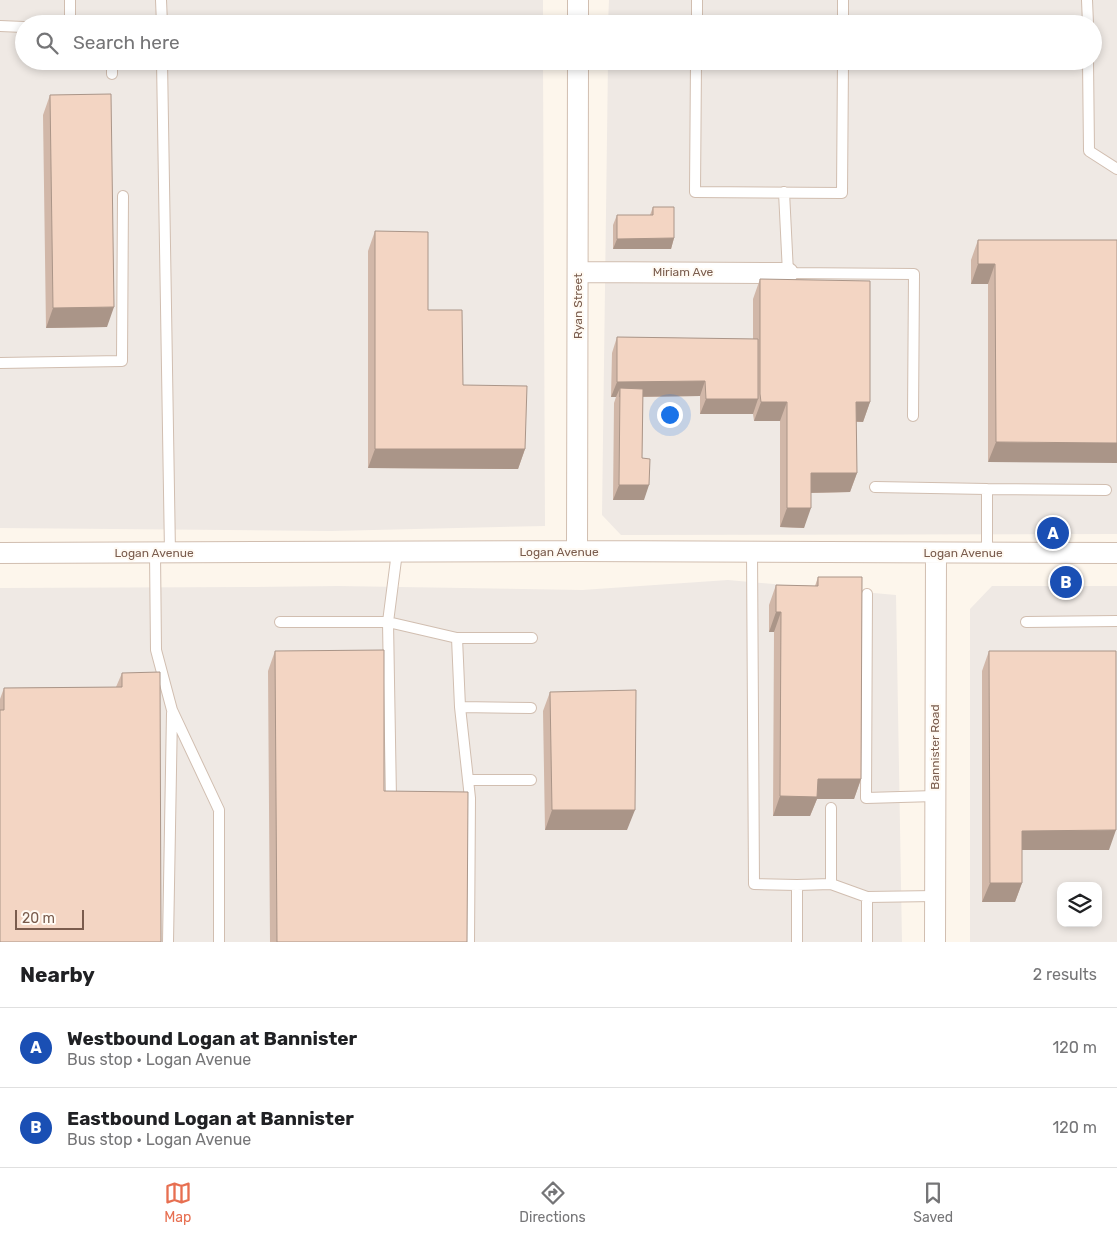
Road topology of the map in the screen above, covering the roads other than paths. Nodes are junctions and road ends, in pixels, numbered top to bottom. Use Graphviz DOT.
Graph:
graph roads {
  1 [pos="70,0"];
  2 [pos="161,0"];
  3 [pos="578,0"];
  4 [pos="697,0"];
  5 [pos="844,0"];
  6 [pos="1088,0"];
  7 [pos="70,15"];
  8 [pos="162,15"];
  9 [pos="578,15"];
  10 [pos="697,15"];
  11 [pos="843,15"];
  12 [pos="1088,15"];
  13 [pos="0,26"];
  14 [pos="15,27"];
  15 [pos="112,70"];
  16 [pos="162,70"];
  17 [pos="578,70"];
  18 [pos="696,70"];
  19 [pos="843,70"];
  20 [pos="1088,70"];
  21 [pos="112,74"];
  22 [pos="1117,169"];
  23 [pos="784,192"];
  24 [pos="123,196"];
  25 [pos="578,272"];
  26 [pos="788,273"];
  27 [pos="0,364"];
  28 [pos="912,416"];
  29 [pos="875,487"];
  30 [pos="987,489"];
  31 [pos="1106,490"];
  32 [pos="398,552"];
  33 [pos="578,552"];
  34 [pos="752,552"];
  35 [pos="0,553"];
  36 [pos="163,553"];
  37 [pos="936,553"];
  38 [pos="987,553"];
  39 [pos="1117,553"];
  40 [pos="867,594"];
  41 [pos="1117,621"];
  42 [pos="280,622"];
  43 [pos="388,622"];
  44 [pos="1026,622"];
  45 [pos="457,638"];
  46 [pos="532,638"];
  47 [pos="460,707"];
  48 [pos="531,708"];
  49 [pos="172,710"];
  50 [pos="468,780"];
  51 [pos="531,780"];
  52 [pos="935,796"];
  53 [pos="410,799"];
  54 [pos="831,808"];
  55 [pos="831,884"];
  56 [pos="797,886"];
  57 [pos="935,896"];
  58 [pos="867,897"];
  59 [pos="168,942"];
  60 [pos="219,942"];
  61 [pos="469,942"];
  62 [pos="796,942"];
  63 [pos="867,942"];
  64 [pos="935,942"];
  1 -- 7 [label="lane"];
  2 -- 8 [label="lane"];
  3 -- 9 [label="street"];
  4 -- 10 [label="lane"];
  5 -- 11 [label="lane"];
  6 -- 12 [label="lane"];
  13 -- 14 [label="lane"];
  15 -- 21 [label="lane"];
  16 -- 36 [label="lane"];
  17 -- 25 [label="street, Ryan Street"];
  18 -- 23 [label="lane"];
  19 -- 23 [label="lane"];
  20 -- 22 [label="lane"];
  23 -- 26 [label="lane"];
  24 -- 27 [label="lane"];
  25 -- 26 [label="street, Miriam Ave"];
  25 -- 33 [label="street, Ryan Street"];
  26 -- 28 [label="lane"];
  29 -- 30 [label="lane"];
  30 -- 31 [label="lane"];
  30 -- 38 [label="lane"];
  32 -- 33 [label="street, Logan Avenue"];
  32 -- 36 [label="street, Logan Avenue"];
  32 -- 43 [label="lane"];
  33 -- 34 [label="street, Logan Avenue"];
  34 -- 37 [label="street, Logan Avenue"];
  34 -- 56 [label="lane"];
  35 -- 36 [label="street, Logan Avenue"];
  36 -- 49 [label="lane"];
  37 -- 38 [label="street, Logan Avenue"];
  37 -- 52 [label="street, Bannister Road"];
  38 -- 39 [label="street, Logan Avenue"];
  40 -- 52 [label="lane"];
  41 -- 44 [label="lane"];
  42 -- 43 [label="lane"];
  43 -- 45 [label="lane"];
  43 -- 53 [label="lane"];
  45 -- 46 [label="lane"];
  45 -- 47 [label="lane"];
  47 -- 48 [label="lane"];
  47 -- 50 [label="lane"];
  49 -- 59 [label="lane"];
  49 -- 60 [label="lane"];
  50 -- 51 [label="lane"];
  50 -- 61 [label="lane"];
  52 -- 57 [label="street, Bannister Road"];
  54 -- 55 [label="lane"];
  55 -- 56 [label="lane"];
  55 -- 58 [label="lane"];
  56 -- 62 [label="lane"];
  57 -- 58 [label="lane"];
  57 -- 64 [label="street, Bannister Road"];
  58 -- 63 [label="lane"];
}
